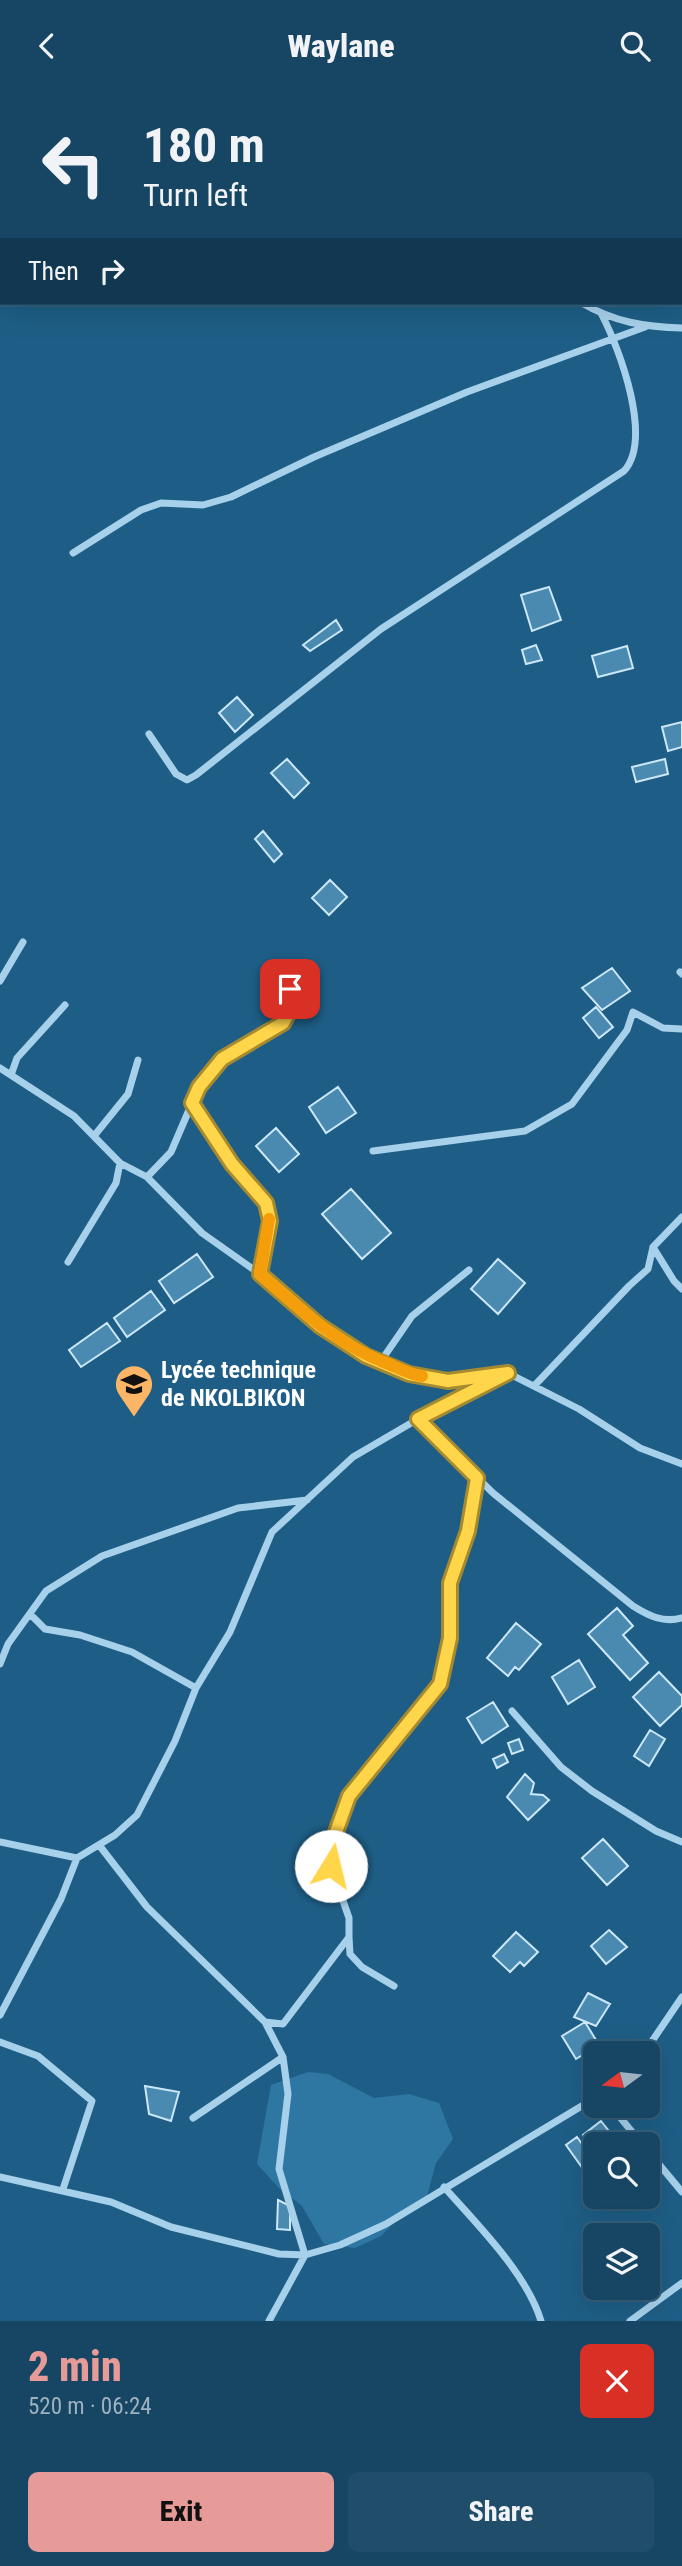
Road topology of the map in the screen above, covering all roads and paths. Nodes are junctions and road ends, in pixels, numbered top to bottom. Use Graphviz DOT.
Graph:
graph roads {
  1 [pos="585,305"];
  2 [pos="602,315"];
  3 [pos="645,327"];
  4 [pos="682,328"];
  5 [pos="614,338"];
  6 [pos="73,553"];
  7 [pos="149,734"];
  8 [pos="23,942"];
  9 [pos="0,981"];
  10 [pos="290,989"];
  11 [pos="65,1005"];
  12 [pos="682,1029"];
  13 [pos="138,1060"];
  14 [pos="0,1068"];
  15 [pos="11,1075"];
  16 [pos="192,1103"];
  17 [pos="94,1136"];
  18 [pos="373,1151"];
  19 [pos="120,1163"];
  20 [pos="147,1177"];
  21 [pos="682,1217"];
  22 [pos="653,1247"];
  23 [pos="68,1262"];
  24 [pos="469,1270"];
  25 [pos="260,1274"];
  26 [pos="682,1289"];
  27 [pos="381,1361"];
  28 [pos="508,1373"];
  29 [pos="535,1385"];
  30 [pos="418,1419"];
  31 [pos="682,1464"];
  32 [pos="477,1478"];
  33 [pos="308,1500"];
  34 [pos="30,1614"];
  35 [pos="682,1618"];
  36 [pos="0,1664"];
  37 [pos="196,1688"];
  38 [pos="512,1711"];
  39 [pos="0,1842"];
  40 [pos="682,1842"];
  41 [pos="99,1845"];
  42 [pos="77,1858"];
  43 [pos="349,1937"];
  44 [pos="394,1986"];
  45 [pos="682,1997"];
  46 [pos="0,2015"];
  47 [pos="265,2022"];
  48 [pos="652,2041"];
  49 [pos="0,2042"];
  50 [pos="283,2057"];
  51 [pos="583,2105"];
  52 [pos="192,2118"];
  53 [pos="621,2118"];
  54 [pos="632,2132"];
  55 [pos="660,2165"];
  56 [pos="0,2177"];
  57 [pos="444,2187"];
  58 [pos="63,2189"];
  59 [pos="682,2192"];
  60 [pos="305,2255"];
  61 [pos="682,2283"];
  62 [pos="269,2321"];
  63 [pos="541,2321"];
  64 [pos="630,2321"];
  1 -- 2 [label="street"];
  2 -- 3 [label="street"];
  2 -- 5 [label="street"];
  3 -- 4 [label="street"];
  3 -- 5 [label="street"];
  5 -- 6 [label="street"];
  5 -- 7 [label="street"];
  8 -- 9 [label="street"];
  10 -- 16 [label="street"];
  11 -- 15 [label="street"];
  12 -- 18 [label="street"];
  13 -- 17 [label="street"];
  14 -- 15 [label="street"];
  15 -- 17 [label="street"];
  16 -- 20 [label="street"];
  16 -- 25 [label="street"];
  17 -- 19 [label="street"];
  19 -- 20 [label="street"];
  19 -- 23 [label="street"];
  20 -- 25 [label="street"];
  21 -- 22 [label="street"];
  22 -- 26 [label="street"];
  22 -- 29 [label="street"];
  24 -- 27 [label="street"];
  25 -- 27 [label="street"];
  27 -- 28 [label="street"];
  28 -- 29 [label="street"];
  28 -- 30 [label="street"];
  29 -- 31 [label="street"];
  30 -- 32 [label="street"];
  30 -- 33 [label="street"];
  32 -- 35 [label="street"];
  32 -- 43 [label="street"];
  33 -- 34 [label="street"];
  33 -- 37 [label="street"];
  34 -- 36 [label="street"];
  34 -- 37 [label="street"];
  37 -- 41 [label="street"];
  38 -- 40 [label="street"];
  39 -- 42 [label="street"];
  41 -- 42 [label="street"];
  41 -- 47 [label="street"];
  42 -- 46 [label="street"];
  43 -- 44 [label="street"];
  43 -- 47 [label="street"];
  45 -- 48 [label="street"];
  47 -- 50 [label="street"];
  49 -- 58 [label="street"];
  50 -- 52 [label="street"];
  50 -- 60 [label="street"];
  51 -- 57 [label="street"];
  53 -- 54 [label="street"];
  55 -- 59 [label="street"];
  56 -- 58 [label="street"];
  57 -- 60 [label="street"];
  57 -- 63 [label="street"];
  58 -- 60 [label="street"];
  60 -- 62 [label="street"];
  61 -- 64 [label="street"];
}
